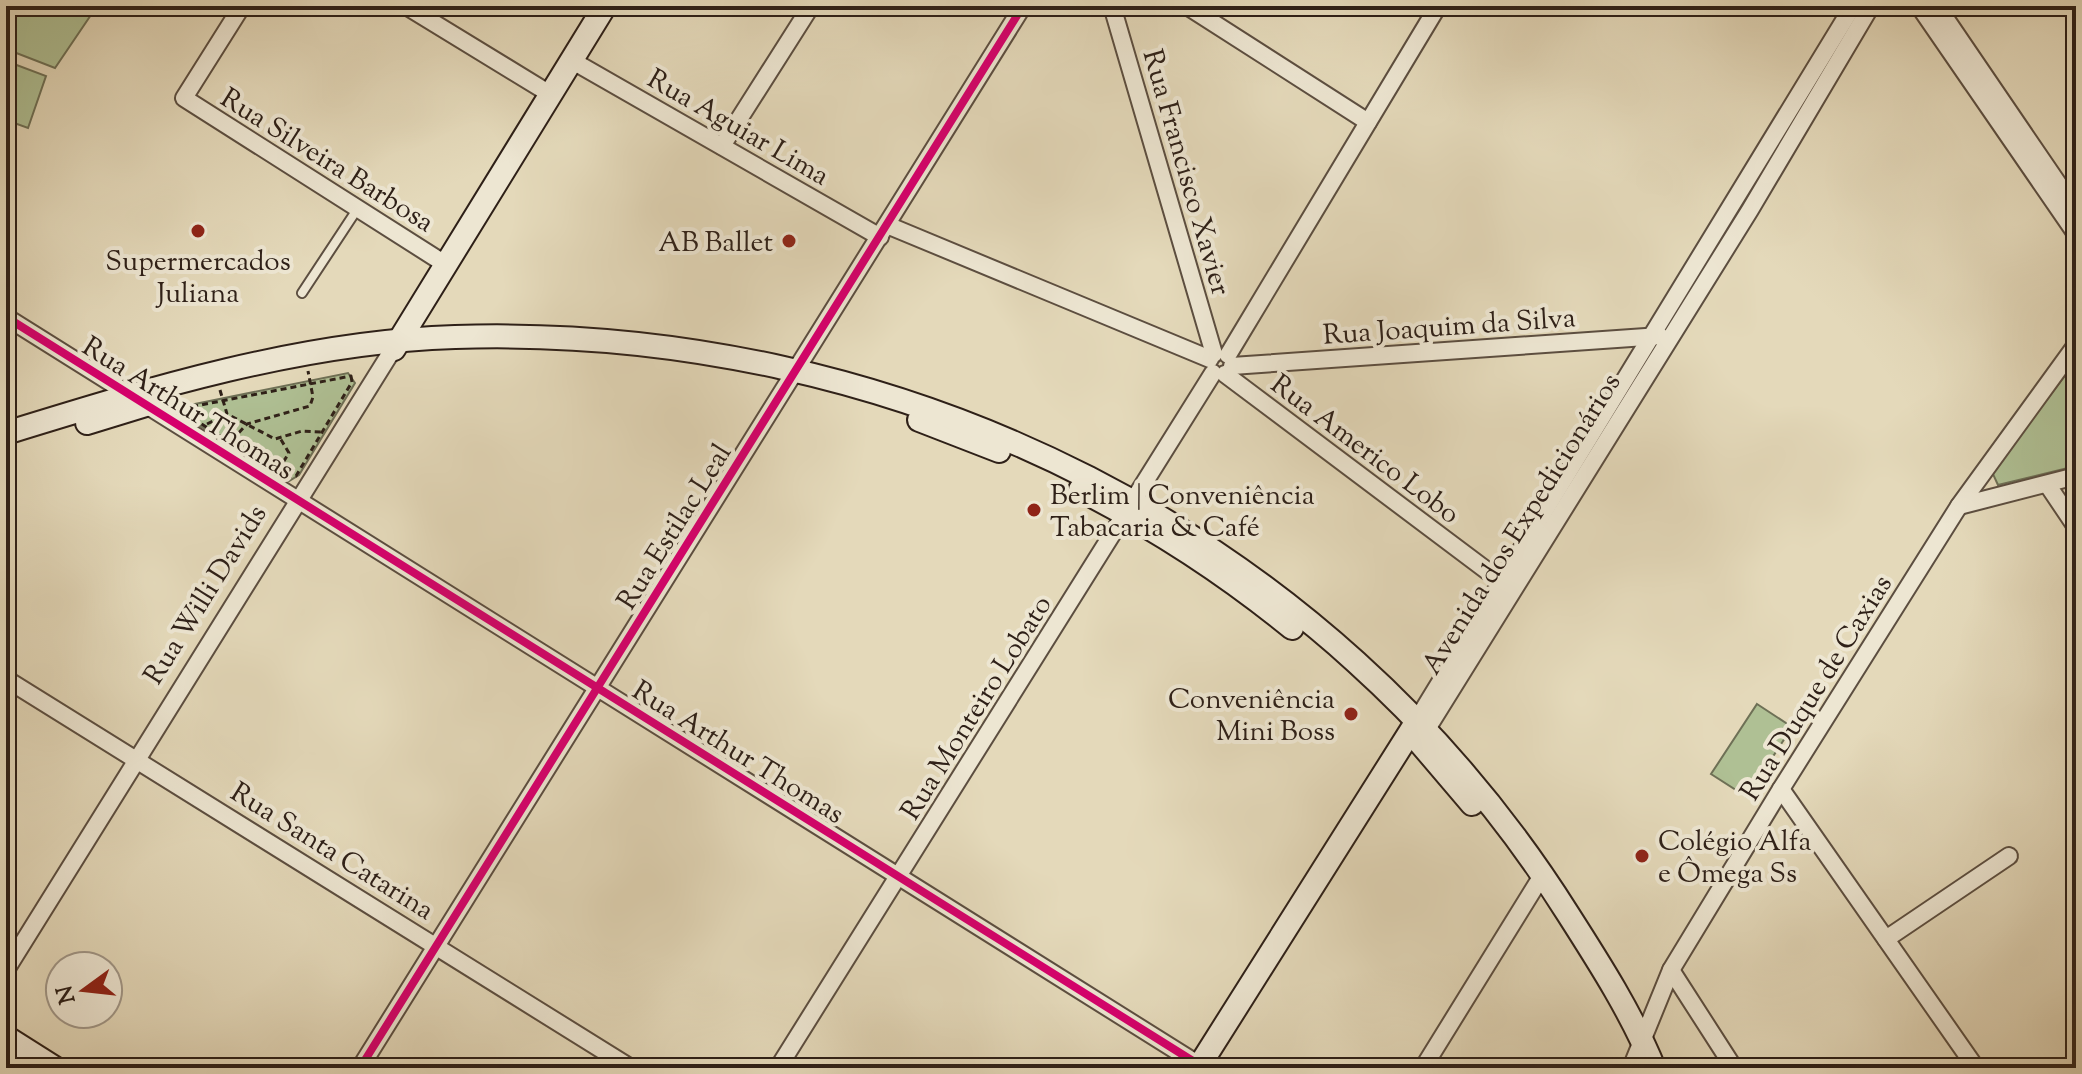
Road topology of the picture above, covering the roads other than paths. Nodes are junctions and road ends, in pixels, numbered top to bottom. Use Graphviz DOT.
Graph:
graph roads {
  1 [pos="242,6"];
  2 [pos="406,6"];
  3 [pos="605,6"];
  4 [pos="811,6"];
  5 [pos="1023,6"];
  6 [pos="1112,6"];
  7 [pos="1187,6"];
  8 [pos="1438,6"];
  9 [pos="1853,6"];
  10 [pos="1871,6"];
  11 [pos="1919,6"];
  12 [pos="1937,6"];
  13 [pos="571,60"];
  14 [pos="1828,63"];
  15 [pos="550,94"];
  16 [pos="1368,122"];
  17 [pos="722,146"];
  18 [pos="359,207"];
  19 [pos="2076,210"];
  20 [pos="884,231"];
  21 [pos="2076,234"];
  22 [pos="445,264"];
  23 [pos="302,293"];
  24 [pos="6,317"];
  25 [pos="1662,336"];
  26 [pos="2076,345"];
  27 [pos="395,347"];
  28 [pos="1220,364"];
  29 [pos="260,370"];
  30 [pos="794,375"];
  31 [pos="137,399"];
  32 [pos="42,429"];
  33 [pos="6,433"];
  34 [pos="6,448"];
  35 [pos="2076,476"];
  36 [pos="2047,484"];
  37 [pos="297,501"];
  38 [pos="1959,506"];
  39 [pos="1130,507"];
  40 [pos="2076,527"];
  41 [pos="1509,588"];
  42 [pos="6,679"];
  43 [pos="598,688"];
  44 [pos="1418,731"];
  45 [pos="137,759"];
  46 [pos="1781,789"];
  47 [pos="2009,856"];
  48 [pos="900,877"];
  49 [pos="1539,882"];
  50 [pos="1886,939"];
  51 [pos="437,945"];
  52 [pos="6,970"];
  53 [pos="1671,970"];
  54 [pos="1641,1036"];
  55 [pos="6,1037"];
  56 [pos="6,1055"];
  57 [pos="1640,1066"];
  58 [pos="1204,1067"];
  59 [pos="27,1068"];
  60 [pos="55,1068"];
  61 [pos="360,1068"];
  62 [pos="631,1068"];
  63 [pos="778,1068"];
  64 [pos="1423,1068"];
  65 [pos="1734,1068"];
  66 [pos="1976,1068"];
  1 -- 18 [label="street, Rua Silveira Barbosa"];
  2 -- 15 [label="street"];
  3 -- 13 [label="main road, Rua Willi Davids"];
  4 -- 17 [label="street"];
  5 -- 20 [label="street, Rua Estilac Leal"];
  6 -- 28 [label="street, Rua Francisco Xavier"];
  7 -- 16 [label="street"];
  8 -- 16 [label="street, Rua Monteiro Lobato"];
  9 -- 14 [label="street, Avenida dos Expedicionários"];
  10 -- 14 [label="street, Avenida dos Expedicionários"];
  11 -- 21 [label="street"];
  12 -- 19 [label="street"];
  13 -- 15 [label="main road, Rua Willi Davids"];
  13 -- 17 [label="street, Rua Aguiar Lima"];
  14 -- 25 [label="street, Avenida dos Expedicionários"];
  15 -- 22 [label="main road, Rua Willi Davids"];
  16 -- 28 [label="street, Rua Monteiro Lobato"];
  17 -- 20 [label="street, Rua Aguiar Lima"];
  18 -- 22 [label="street, Rua Silveira Barbosa"];
  18 -- 23 [label="lane"];
  20 -- 28 [label="street, Rua Aguiar Lima"];
  20 -- 30 [label="street, Rua Estilac Leal"];
  22 -- 27 [label="main road, Rua Willi Davids"];
  24 -- 31 [label="street, Rua Arthur Thomas"];
  25 -- 28 [label="street, Rua Joaquim da Silva"];
  25 -- 41 [label="street, Avenida dos Expedicionários"];
  26 -- 38 [label="street, Rua Duque de Caxias"];
  27 -- 29 [label="main road"];
  27 -- 29 [label="main road"];
  27 -- 30 [label="main road"];
  27 -- 37 [label="street, Rua Willi Davids"];
  28 -- 39 [label="street, Rua Monteiro Lobato"];
  28 -- 41 [label="street, Rua Americo Lobo"];
  29 -- 31 [label="main road"];
  29 -- 31 [label="main road"];
  30 -- 39 [label="main road"];
  30 -- 43 [label="street, Rua Estilac Leal"];
  31 -- 32 [label="main road"];
  31 -- 37 [label="street, Rua Arthur Thomas"];
  32 -- 33 [label="main road"];
  32 -- 34 [label="main road"];
  35 -- 36 [label="street"];
  36 -- 38 [label="street"];
  36 -- 40 [label="street"];
  37 -- 43 [label="street, Rua Arthur Thomas"];
  37 -- 45 [label="street, Rua Willi Davids"];
  38 -- 46 [label="street, Rua Duque de Caxias"];
  39 -- 44 [label="main road"];
  39 -- 48 [label="street, Rua Monteiro Lobato"];
  41 -- 44 [label="street, Avenida dos Expedicionários"];
  42 -- 45 [label="street, Rua Santa Catarina"];
  43 -- 48 [label="street, Rua Arthur Thomas"];
  43 -- 51 [label="street, Rua Estilac Leal"];
  44 -- 49 [label="main road"];
  44 -- 58 [label="main road, Avenida dos Expedicionários"];
  45 -- 51 [label="street, Rua Santa Catarina"];
  45 -- 52 [label="street, Rua Willi Davids"];
  46 -- 50 [label="street"];
  46 -- 53 [label="street, Rua Duque de Caxias"];
  47 -- 50 [label="street"];
  48 -- 58 [label="street, Rua Arthur Thomas"];
  48 -- 63 [label="street, Rua Monteiro Lobato"];
  49 -- 54 [label="main road"];
  49 -- 57 [label="main road"];
  49 -- 64 [label="street"];
  50 -- 66 [label="street"];
  51 -- 61 [label="street, Rua Estilac Leal"];
  51 -- 62 [label="street, Rua Santa Catarina"];
  53 -- 54 [label="street, Rua Duque de Caxias"];
  53 -- 65 [label="street"];
  54 -- 57 [label="main road"];
  55 -- 60 [label="main road"];
  56 -- 59 [label="main road"];
}
